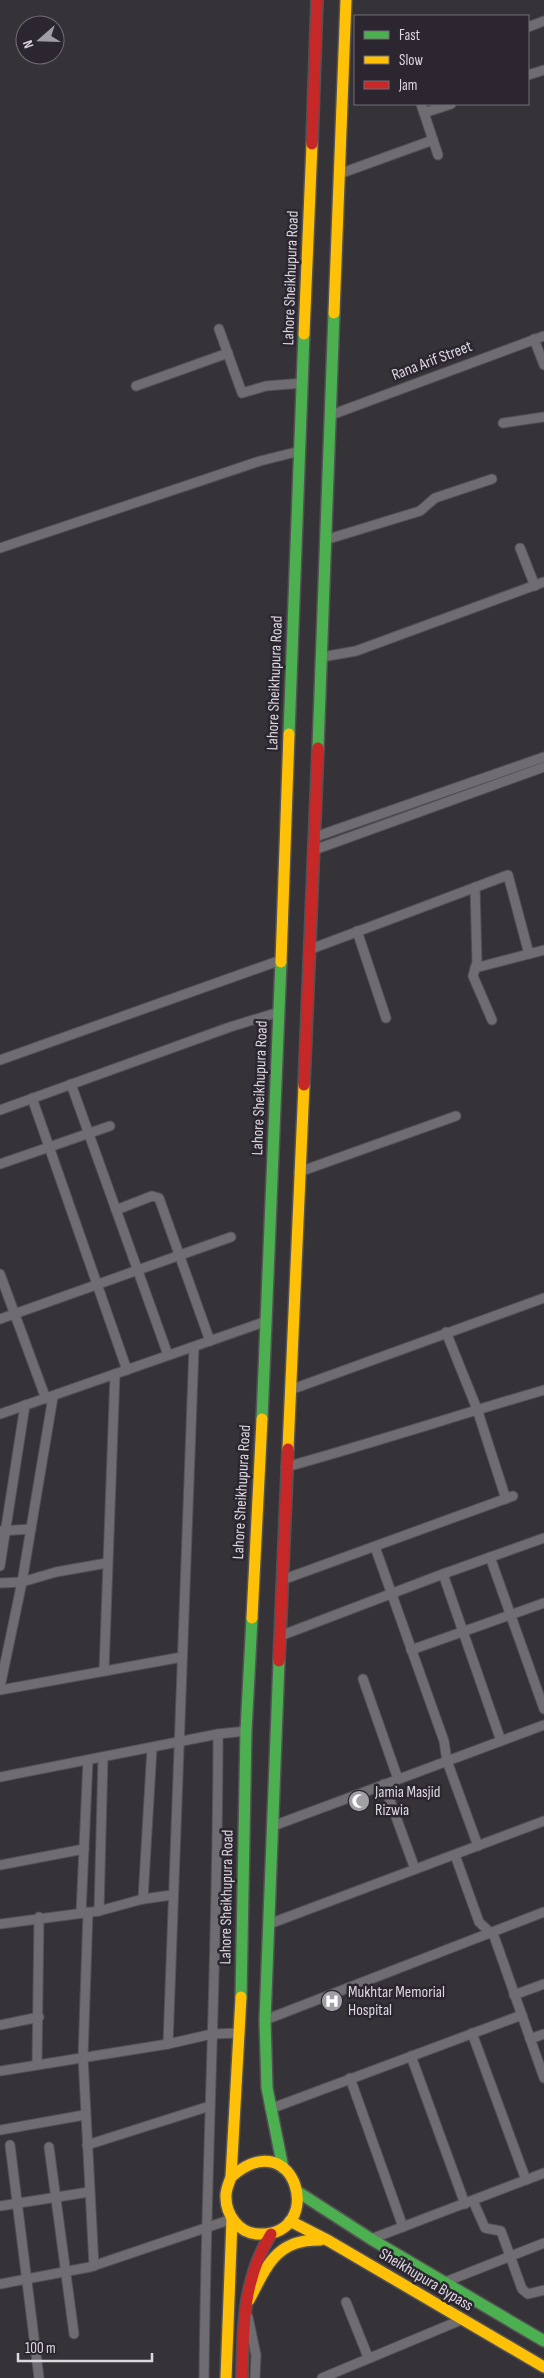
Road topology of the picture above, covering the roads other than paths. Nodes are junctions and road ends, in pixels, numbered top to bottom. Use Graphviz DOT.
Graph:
graph roads {
  1 [pos="318,0"];
  2 [pos="346,0"];
  3 [pos="544,21"];
  4 [pos="529,27"];
  5 [pos="544,70"];
  6 [pos="529,75"];
  7 [pos="421,105"];
  8 [pos="448,105"];
  9 [pos="424,114"];
  10 [pos="433,140"];
  11 [pos="438,155"];
  12 [pos="339,174"];
  13 [pos="320,308"];
  14 [pos="219,329"];
  15 [pos="544,336"];
  16 [pos="534,339"];
  17 [pos="228,353"];
  18 [pos="544,365"];
  19 [pos="303,383"];
  20 [pos="136,386"];
  21 [pos="331,415"];
  22 [pos="544,417"];
  23 [pos="503,423"];
  24 [pos="300,451"];
  25 [pos="492,479"];
  26 [pos="325,540"];
  27 [pos="0,548"];
  28 [pos="520,548"];
  29 [pos="544,582"];
  30 [pos="535,586"];
  31 [pos="322,657"];
  32 [pos="544,757"];
  33 [pos="544,767"];
  34 [pos="315,837"];
  35 [pos="314,850"];
  36 [pos="475,887"];
  37 [pos="357,931"];
  38 [pos="310,949"];
  39 [pos="544,950"];
  40 [pos="529,954"];
  41 [pos="281,960"];
  42 [pos="475,968"];
  43 [pos="279,1012"];
  44 [pos="386,1018"];
  45 [pos="492,1020"];
  46 [pos="0,1060"];
  47 [pos="71,1084"];
  48 [pos="32,1098"];
  49 [pos="0,1110"];
  50 [pos="456,1116"];
  51 [pos="110,1126"];
  52 [pos="89,1133"];
  53 [pos="49,1147"];
  54 [pos="0,1164"];
  55 [pos="299,1172"];
  56 [pos="116,1210"];
  57 [pos="231,1237"];
  58 [pos="180,1255"];
  59 [pos="139,1270"];
  60 [pos="0,1274"];
  61 [pos="98,1284"];
  62 [pos="544,1298"];
  63 [pos="14,1314"];
  64 [pos="0,1319"];
  65 [pos="267,1322"];
  66 [pos="446,1332"];
  67 [pos="210,1341"];
  68 [pos="194,1347"];
  69 [pos="168,1355"];
  70 [pos="127,1370"];
  71 [pos="115,1374"];
  72 [pos="290,1390"];
  73 [pos="544,1390"];
  74 [pos="49,1398"];
  75 [pos="0,1404"];
  76 [pos="25,1405"];
  77 [pos="477,1409"];
  78 [pos="2,1414"];
  79 [pos="286,1467"];
  80 [pos="30,1529"];
  81 [pos="3,1530"];
  82 [pos="544,1538"];
  83 [pos="375,1548"];
  84 [pos="490,1557"];
  85 [pos="107,1563"];
  86 [pos="0,1566"];
  87 [pos="443,1574"];
  88 [pos="282,1580"];
  89 [pos="22,1582"];
  90 [pos="0,1583"];
  91 [pos="390,1595"];
  92 [pos="544,1603"];
  93 [pos="510,1615"];
  94 [pos="463,1632"];
  95 [pos="280,1636"];
  96 [pos="411,1650"];
  97 [pos="182,1657"];
  98 [pos="104,1671"];
  99 [pos="363,1679"];
  100 [pos="0,1689"];
  101 [pos="544,1709"];
  102 [pos="544,1725"];
  103 [pos="246,1731"];
  104 [pos="218,1734"];
  105 [pos="501,1741"];
  106 [pos="178,1742"];
  107 [pos="152,1748"];
  108 [pos="103,1757"];
  109 [pos="88,1760"];
  110 [pos="447,1761"];
  111 [pos="0,1776"];
  112 [pos="398,1779"];
  113 [pos="384,1784"];
  114 [pos="544,1821"];
  115 [pos="273,1826"];
  116 [pos="478,1846"];
  117 [pos="84,1849"];
  118 [pos="455,1855"];
  119 [pos="0,1865"];
  120 [pos="415,1869"];
  121 [pos="172,1895"];
  122 [pos="143,1899"];
  123 [pos="99,1911"];
  124 [pos="85,1912"];
  125 [pos="544,1912"];
  126 [pos="39,1917"];
  127 [pos="0,1924"];
  128 [pos="269,1924"];
  129 [pos="491,1932"];
  130 [pos="544,1984"];
  131 [pos="514,1995"];
  132 [pos="522,2015"];
  133 [pos="39,2017"];
  134 [pos="265,2020"];
  135 [pos="0,2025"];
  136 [pos="240,2033"];
  137 [pos="472,2033"];
  138 [pos="212,2034"];
  139 [pos="544,2034"];
  140 [pos="530,2039"];
  141 [pos="168,2044"];
  142 [pos="411,2056"];
  143 [pos="83,2057"];
  144 [pos="37,2064"];
  145 [pos="0,2071"];
  146 [pos="350,2078"];
  147 [pos="544,2078"];
  148 [pos="210,2106"];
  149 [pos="270,2109"];
  150 [pos="84,2115"];
  151 [pos="0,2130"];
  152 [pos="10,2145"];
  153 [pos="87,2145"];
  154 [pos="48,2147"];
  155 [pos="283,2168"];
  156 [pos="544,2173"];
  157 [pos="231,2177"];
  158 [pos="526,2180"];
  159 [pos="89,2192"];
  160 [pos="298,2192"];
  161 [pos="56,2197"];
  162 [pos="469,2202"];
  163 [pos="17,2203"];
  164 [pos="0,2206"];
  165 [pos="232,2219"];
  166 [pos="290,2222"];
  167 [pos="206,2227"];
  168 [pos="403,2227"];
  169 [pos="271,2234"];
  170 [pos="371,2239"];
  171 [pos="329,2242"];
  172 [pos="544,2243"];
  173 [pos="510,2256"];
  174 [pos="94,2266"];
  175 [pos="66,2272"];
  176 [pos="27,2279"];
  177 [pos="445,2282"];
  178 [pos="0,2284"];
  179 [pos="544,2290"];
  180 [pos="346,2302"];
  181 [pos="244,2308"];
  182 [pos="461,2320"];
  183 [pos="74,2334"];
  184 [pos="544,2341"];
  185 [pos="368,2358"];
  186 [pos="544,2367"];
  187 [pos="39,2378"];
  188 [pos="204,2378"];
  189 [pos="226,2378"];
  190 [pos="242,2378"];
  191 [pos="255,2378"];
  192 [pos="322,2378"];
  1 -- 13 [label="highway, Lahore Sheikhupura Road"];
  2 -- 12 [label="highway, Lahore Sheikhupura Road"];
  3 -- 4 [label="street"];
  5 -- 6 [label="street"];
  7 -- 9 [label="street"];
  8 -- 9 [label="street"];
  9 -- 10 [label="street"];
  10 -- 11 [label="street"];
  10 -- 12 [label="street"];
  12 -- 13 [label="highway, Lahore Sheikhupura Road"];
  13 -- 19 [label="highway, Lahore Sheikhupura Road"];
  13 -- 21 [label="highway, Lahore Sheikhupura Road"];
  14 -- 17 [label="street"];
  15 -- 16 [label="street, Rana Arif Street"];
  16 -- 18 [label="street"];
  16 -- 21 [label="street, Rana Arif Street"];
  17 -- 19 [label="street"];
  17 -- 20 [label="street"];
  19 -- 24 [label="highway, Lahore Sheikhupura Road"];
  21 -- 26 [label="highway, Lahore Sheikhupura Road"];
  22 -- 23 [label="street"];
  24 -- 27 [label="street"];
  24 -- 41 [label="highway, Lahore Sheikhupura Road"];
  25 -- 26 [label="street"];
  26 -- 31 [label="highway, Lahore Sheikhupura Road"];
  28 -- 30 [label="street"];
  29 -- 30 [label="street"];
  30 -- 31 [label="street"];
  31 -- 34 [label="highway, Lahore Sheikhupura Road"];
  32 -- 34 [label="street"];
  33 -- 35 [label="street"];
  34 -- 35 [label="highway, Lahore Sheikhupura Road"];
  35 -- 38 [label="highway, Lahore Sheikhupura Road"];
  36 -- 37 [label="street"];
  36 -- 40 [label="street"];
  36 -- 42 [label="street"];
  37 -- 38 [label="street"];
  37 -- 44 [label="street"];
  38 -- 55 [label="highway, Lahore Sheikhupura Road"];
  39 -- 40 [label="street"];
  40 -- 42 [label="street"];
  41 -- 43 [label="highway, Lahore Sheikhupura Road"];
  41 -- 46 [label="street"];
  42 -- 45 [label="street"];
  43 -- 47 [label="street"];
  43 -- 65 [label="highway, Lahore Sheikhupura Road"];
  47 -- 48 [label="street"];
  47 -- 52 [label="street"];
  48 -- 49 [label="street"];
  48 -- 53 [label="street"];
  50 -- 55 [label="street"];
  51 -- 52 [label="street"];
  52 -- 53 [label="street"];
  52 -- 56 [label="street"];
  53 -- 54 [label="street"];
  53 -- 61 [label="street"];
  55 -- 72 [label="highway, Lahore Sheikhupura Road"];
  56 -- 58 [label="street"];
  56 -- 59 [label="street"];
  57 -- 58 [label="street"];
  58 -- 59 [label="street"];
  58 -- 67 [label="street"];
  59 -- 61 [label="street"];
  59 -- 69 [label="street"];
  60 -- 63 [label="street"];
  61 -- 63 [label="street"];
  61 -- 70 [label="street"];
  62 -- 66 [label="street"];
  63 -- 64 [label="street"];
  63 -- 74 [label="street"];
  65 -- 67 [label="street"];
  65 -- 103 [label="highway, Lahore Sheikhupura Road"];
  66 -- 72 [label="street"];
  66 -- 77 [label="street"];
  67 -- 68 [label="street"];
  68 -- 69 [label="street"];
  68 -- 97 [label="street"];
  69 -- 70 [label="street"];
  70 -- 71 [label="street"];
  71 -- 74 [label="street"];
  71 -- 85 [label="street"];
  72 -- 79 [label="highway, Lahore Sheikhupura Road"];
  73 -- 77 [label="street"];
  74 -- 76 [label="street"];
  74 -- 80 [label="street"];
  75 -- 78 [label="street"];
  76 -- 78 [label="street"];
  76 -- 81 [label="street"];
  77 -- 79 [label="street"];
  77 -- 83 [label="street"];
  79 -- 88 [label="highway, Lahore Sheikhupura Road"];
  80 -- 81 [label="street"];
  80 -- 89 [label="street"];
  81 -- 86 [label="street"];
  82 -- 84 [label="street"];
  83 -- 88 [label="street"];
  83 -- 91 [label="street"];
  84 -- 87 [label="street"];
  84 -- 93 [label="street"];
  85 -- 89 [label="street"];
  85 -- 98 [label="street"];
  87 -- 91 [label="street"];
  87 -- 94 [label="street"];
  88 -- 95 [label="highway, Lahore Sheikhupura Road"];
  89 -- 90 [label="street"];
  89 -- 100 [label="street"];
  91 -- 95 [label="street"];
  91 -- 96 [label="street"];
  92 -- 93 [label="street"];
  93 -- 94 [label="street"];
  93 -- 101 [label="street"];
  94 -- 96 [label="street"];
  94 -- 105 [label="street"];
  95 -- 115 [label="highway, Lahore Sheikhupura Road"];
  96 -- 110 [label="street"];
  97 -- 98 [label="street"];
  97 -- 106 [label="street"];
  98 -- 100 [label="street"];
  99 -- 112 [label="street"];
  102 -- 105 [label="street"];
  103 -- 104 [label="street"];
  103 -- 136 [label="highway, Lahore Sheikhupura Road"];
  104 -- 106 [label="street"];
  104 -- 138 [label="street"];
  105 -- 110 [label="street"];
  106 -- 107 [label="street"];
  106 -- 121 [label="street"];
  107 -- 108 [label="street"];
  107 -- 122 [label="street"];
  108 -- 109 [label="street"];
  108 -- 123 [label="street"];
  109 -- 111 [label="street"];
  109 -- 117 [label="street"];
  110 -- 112 [label="street"];
  110 -- 116 [label="street"];
  112 -- 113 [label="street"];
  113 -- 115 [label="street"];
  113 -- 120 [label="street"];
  114 -- 116 [label="street"];
  115 -- 128 [label="highway, Lahore Sheikhupura Road"];
  116 -- 118 [label="street"];
  117 -- 119 [label="street"];
  117 -- 124 [label="street"];
  118 -- 120 [label="street"];
  118 -- 129 [label="street"];
  120 -- 128 [label="street"];
  121 -- 122 [label="street"];
  121 -- 141 [label="street"];
  122 -- 123 [label="street"];
  123 -- 124 [label="street"];
  124 -- 126 [label="street"];
  124 -- 143 [label="street"];
  125 -- 129 [label="street"];
  126 -- 127 [label="street"];
  126 -- 133 [label="street"];
  128 -- 134 [label="highway, Lahore Sheikhupura Road"];
  129 -- 131 [label="street"];
  129 -- 134 [label="street"];
  130 -- 131 [label="street"];
  131 -- 132 [label="street"];
  132 -- 137 [label="street"];
  132 -- 140 [label="street"];
  133 -- 135 [label="street"];
  133 -- 144 [label="street"];
  134 -- 149 [label="highway, Lahore Sheikhupura Road"];
  136 -- 138 [label="street"];
  136 -- 157 [label="highway, Lahore Sheikhupura Road"];
  137 -- 142 [label="street"];
  137 -- 158 [label="street"];
  138 -- 141 [label="street"];
  138 -- 148 [label="street"];
  139 -- 140 [label="street"];
  140 -- 147 [label="street"];
  141 -- 143 [label="street"];
  142 -- 146 [label="street"];
  142 -- 162 [label="street"];
  143 -- 144 [label="street"];
  143 -- 150 [label="street"];
  144 -- 145 [label="street"];
  146 -- 149 [label="street"];
  146 -- 168 [label="street"];
  148 -- 153 [label="street"];
  148 -- 167 [label="street"];
  149 -- 155 [label="highway, Lahore Sheikhupura Road"];
  150 -- 151 [label="street"];
  150 -- 153 [label="street"];
  152 -- 163 [label="street"];
  153 -- 159 [label="street"];
  154 -- 161 [label="street"];
  155 -- 157 [label="highway"];
  155 -- 160 [label="highway"];
  156 -- 158 [label="street"];
  157 -- 165 [label="highway"];
  158 -- 162 [label="street"];
  159 -- 161 [label="street"];
  159 -- 174 [label="street"];
  160 -- 166 [label="highway"];
  160 -- 170 [label="highway, Sheikhupura Bypass"];
  161 -- 163 [label="street"];
  161 -- 175 [label="street"];
  162 -- 168 [label="street"];
  162 -- 173 [label="street"];
  163 -- 164 [label="street"];
  163 -- 176 [label="street"];
  165 -- 167 [label="street"];
  165 -- 169 [label="highway"];
  165 -- 189 [label="highway"];
  166 -- 169 [label="highway"];
  166 -- 171 [label="highway, Sheikhupura Bypass"];
  167 -- 174 [label="street"];
  167 -- 188 [label="street"];
  168 -- 170 [label="street"];
  169 -- 181 [label="highway"];
  170 -- 177 [label="highway, Sheikhupura Bypass"];
  171 -- 181 [label="highway"];
  171 -- 182 [label="highway, Sheikhupura Bypass"];
  172 -- 173 [label="street"];
  173 -- 177 [label="street"];
  173 -- 179 [label="street"];
  174 -- 175 [label="street"];
  175 -- 176 [label="street"];
  175 -- 183 [label="street"];
  176 -- 178 [label="street"];
  176 -- 187 [label="street"];
  177 -- 184 [label="highway, Sheikhupura Bypass"];
  180 -- 185 [label="street"];
  181 -- 190 [label="highway"];
  181 -- 191 [label="street"];
  182 -- 185 [label="street"];
  182 -- 186 [label="highway, Sheikhupura Bypass"];
  185 -- 192 [label="street"];
}
